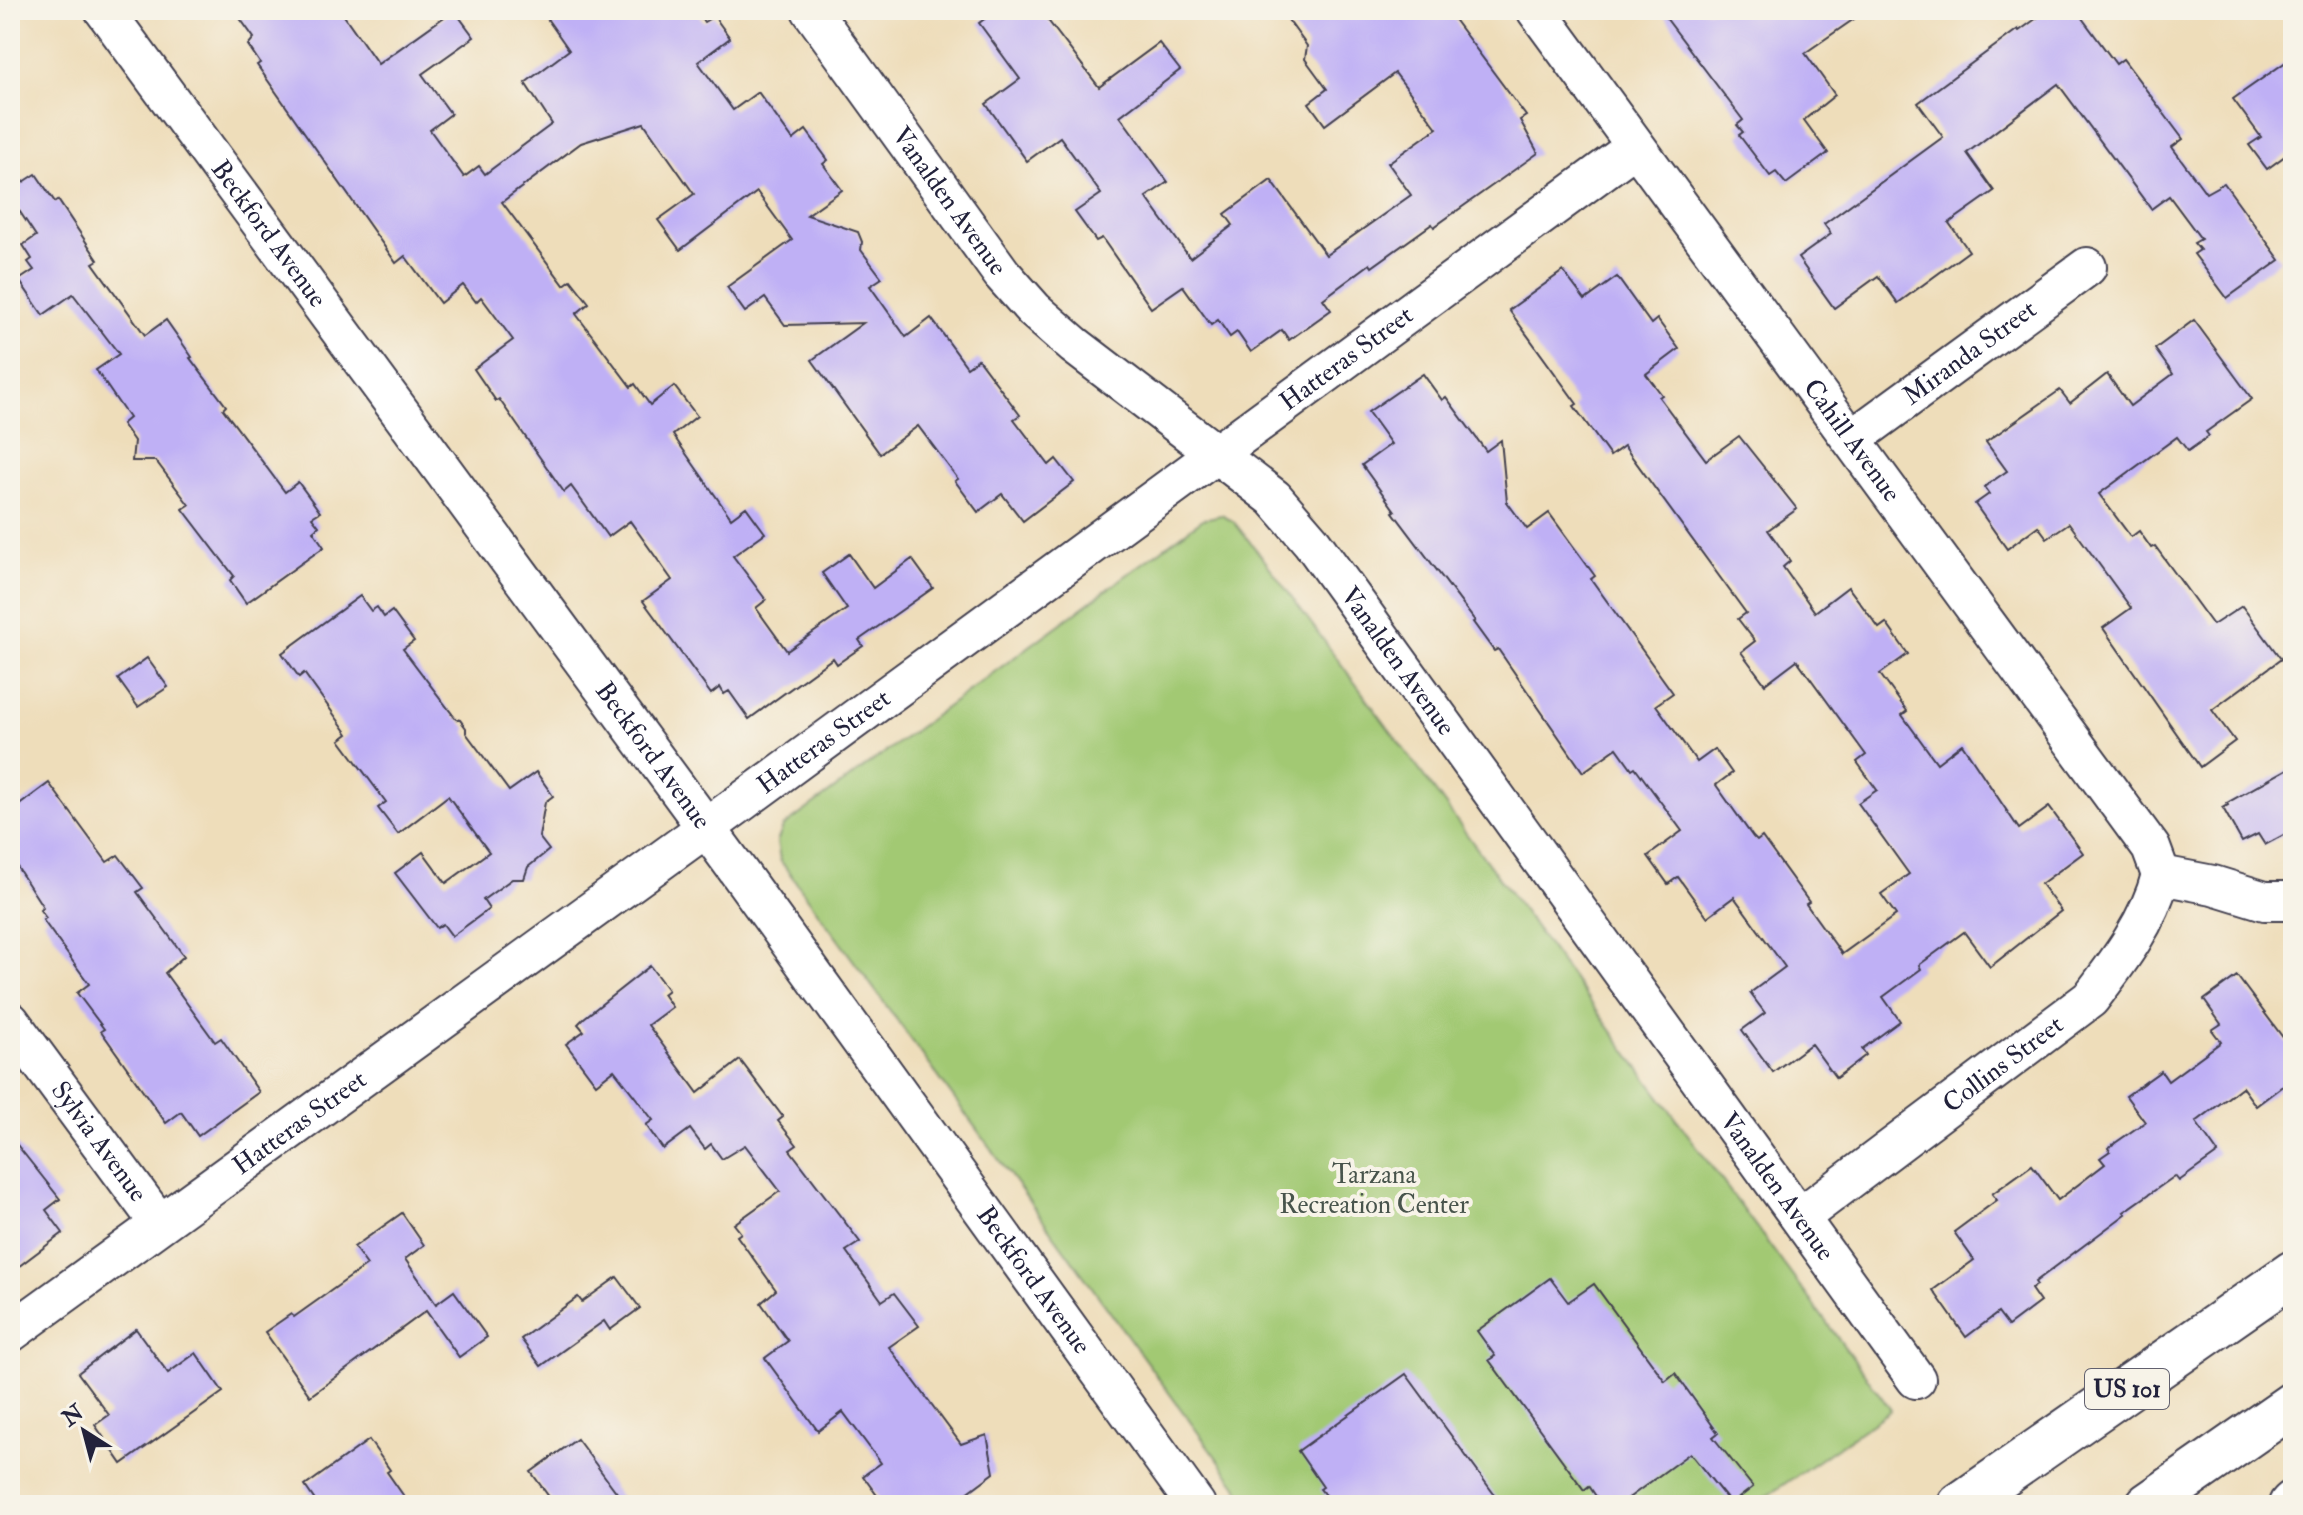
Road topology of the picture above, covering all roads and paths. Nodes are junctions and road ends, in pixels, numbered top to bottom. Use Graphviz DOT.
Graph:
graph roads {
  1 [pos="104,10"];
  2 [pos="811,10"];
  3 [pos="1536,10"];
  4 [pos="1635,147"];
  5 [pos="2087,267"];
  6 [pos="1852,439"];
  7 [pos="1216,452"];
  8 [pos="705,827"];
  9 [pos="2161,875"];
  10 [pos="2293,901"];
  11 [pos="10,1021"];
  12 [pos="1800,1217"];
  13 [pos="159,1223"];
  14 [pos="2293,1273"];
  15 [pos="10,1333"];
  16 [pos="1916,1379"];
  17 [pos="2293,1404"];
  18 [pos="1196,1505"];
  19 [pos="1960,1505"];
  20 [pos="2148,1505"];
  1 -- 8 [label="street, Beckford Avenue"];
  2 -- 7 [label="street, Vanalden Avenue"];
  3 -- 4 [label="street, Cahill Avenue"];
  4 -- 6 [label="street, Cahill Avenue"];
  4 -- 7 [label="street, Hatteras Street"];
  5 -- 6 [label="street, Miranda Street"];
  6 -- 9 [label="street, Cahill Avenue"];
  7 -- 8 [label="street, Hatteras Street"];
  7 -- 12 [label="street, Vanalden Avenue"];
  8 -- 13 [label="street, Hatteras Street"];
  8 -- 18 [label="street, Beckford Avenue"];
  9 -- 10 [label="street"];
  9 -- 12 [label="street, Collins Street"];
  11 -- 13 [label="street, Sylvia Avenue"];
  12 -- 16 [label="street, Vanalden Avenue"];
  13 -- 15 [label="street, Hatteras Street"];
  14 -- 19 [label="highway, US 101"];
  17 -- 20 [label="highway"];
}
